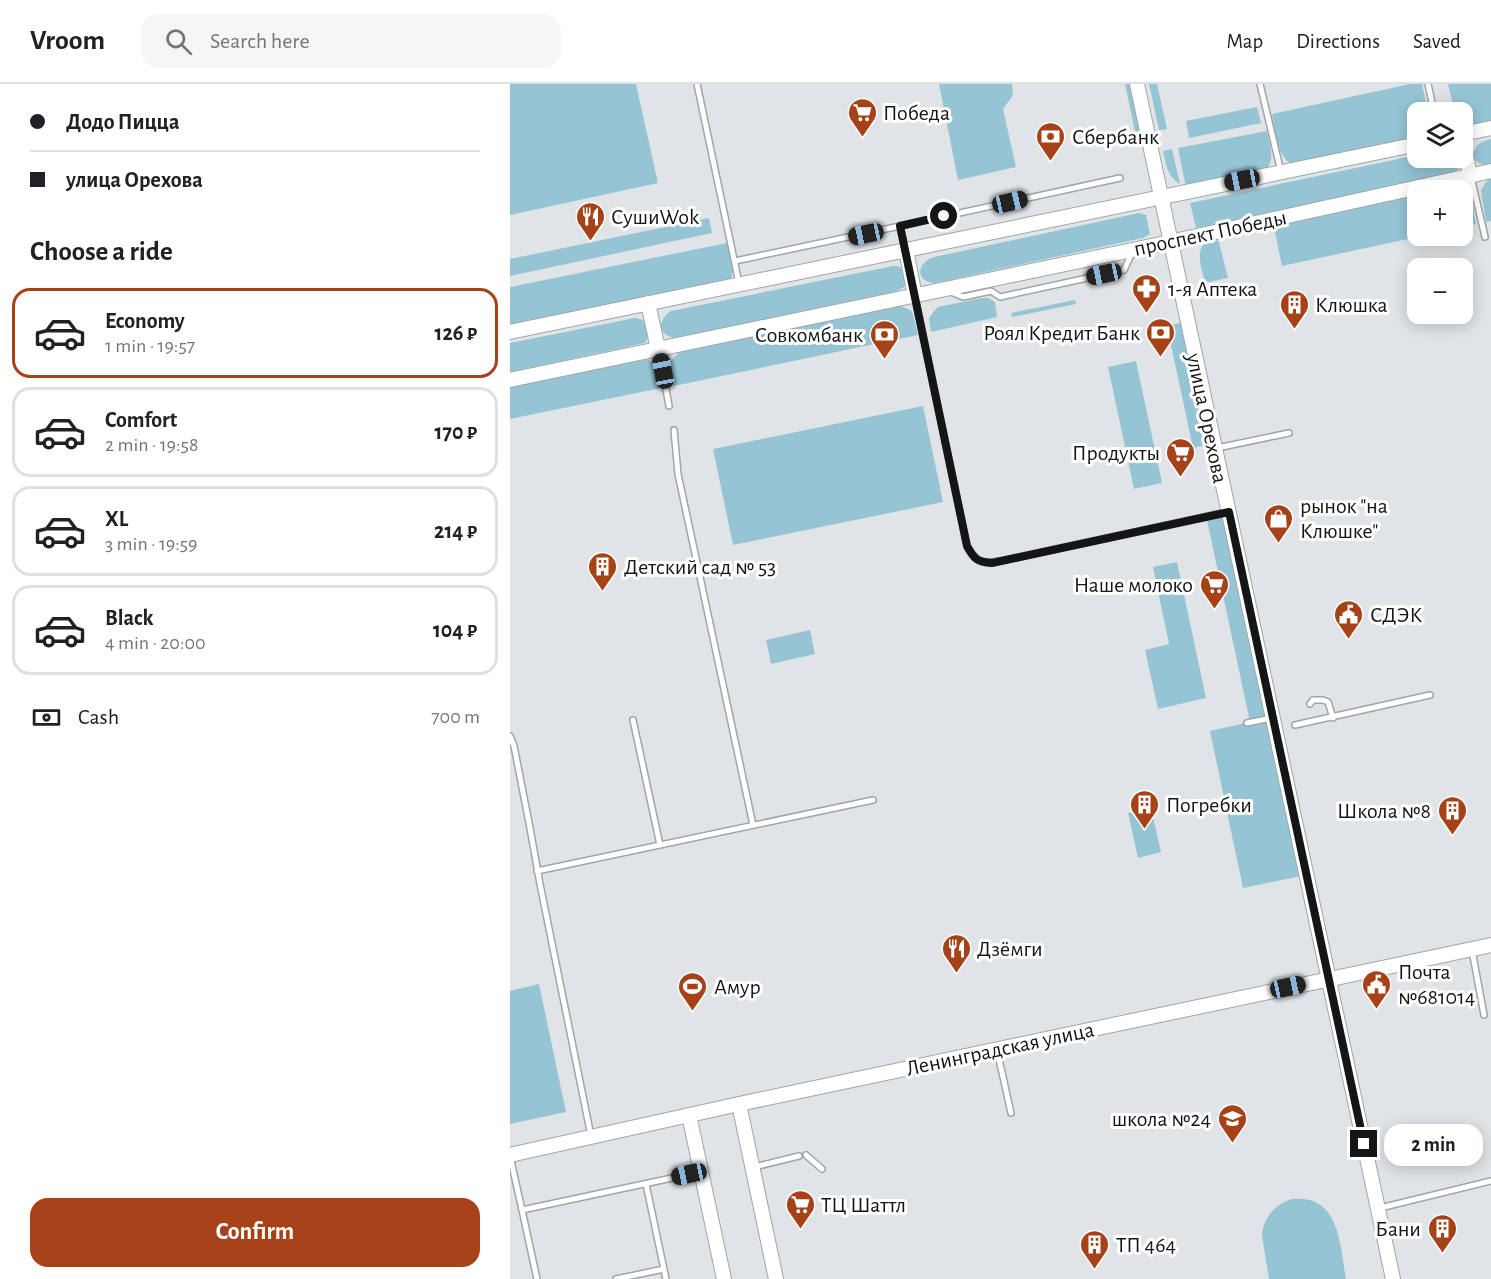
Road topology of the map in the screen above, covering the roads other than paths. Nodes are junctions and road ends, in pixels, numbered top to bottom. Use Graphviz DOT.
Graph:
graph roads {
  1 [pos="697,84"];
  2 [pos="1137,84"];
  3 [pos="1260,84"];
  4 [pos="1428,84"];
  5 [pos="1432,102"];
  6 [pos="1491,128"];
  7 [pos="1473,133"];
  8 [pos="1407,146"];
  9 [pos="1469,168"];
  10 [pos="1491,171"];
  11 [pos="1281,172"];
  12 [pos="1470,175"];
  13 [pos="1120,178"];
  14 [pos="1161,198"];
  15 [pos="900,226"];
  16 [pos="1485,237"];
  17 [pos="1171,241"];
  18 [pos="906,250"];
  19 [pos="735,261"];
  20 [pos="740,284"];
  21 [pos="915,296"];
  22 [pos="648,303"];
  23 [pos="510,332"];
  24 [pos="658,349"];
  25 [pos="510,380"];
  26 [pos="669,406"];
  27 [pos="674,430"];
  28 [pos="1289,433"];
  29 [pos="1215,448"];
  30 [pos="1229,512"];
  31 [pos="1430,695"];
  32 [pos="1310,704"];
  33 [pos="1273,717"];
  34 [pos="1333,717"];
  35 [pos="633,720"];
  36 [pos="1247,723"];
  37 [pos="1295,725"];
  38 [pos="510,736"];
  39 [pos="873,800"];
  40 [pos="753,825"];
  41 [pos="660,845"];
  42 [pos="537,871"];
  43 [pos="1491,945"];
  44 [pos="1471,949"];
  45 [pos="1329,979"];
  46 [pos="1484,1015"];
  47 [pos="997,1048"];
  48 [pos="739,1104"];
  49 [pos="1011,1113"];
  50 [pos="689,1115"];
  51 [pos="591,1136"];
  52 [pos="806,1155"];
  53 [pos="510,1156"];
  54 [pos="799,1156"];
  55 [pos="752,1167"];
  56 [pos="822,1169"];
  57 [pos="700,1172"];
  58 [pos="1491,1181"];
  59 [pos="646,1184"];
  60 [pos="1378,1208"];
  61 [pos="522,1210"];
  62 [pos="664,1269"];
  63 [pos="537,1279"];
  64 [pos="616,1279"];
  65 [pos="666,1279"];
  66 [pos="724,1279"];
  67 [pos="776,1279"];
  68 [pos="1393,1279"];
  1 -- 19 [label="lane"];
  2 -- 14 [label="main road, улица Орехова"];
  3 -- 11 [label="lane"];
  4 -- 5 [label="lane"];
  6 -- 7 [label="main road"];
  8 -- 11 [label="main road, проспект Победы"];
  9 -- 12 [label="main road"];
  10 -- 12 [label="main road, проспект Победы"];
  11 -- 14 [label="main road, проспект Победы"];
  12 -- 16 [label="lane"];
  12 -- 17 [label="main road, проспект Победы"];
  13 -- 15 [label="lane"];
  14 -- 17 [label="main road, улица Орехова"];
  14 -- 18 [label="main road, проспект Победы"];
  15 -- 18 [label="lane"];
  15 -- 19 [label="lane"];
  17 -- 21 [label="main road, проспект Победы"];
  17 -- 29 [label="main road, улица Орехова"];
  18 -- 20 [label="main road, проспект Победы"];
  18 -- 21 [label="main road"];
  19 -- 20 [label="lane"];
  20 -- 22 [label="main road, проспект Победы"];
  21 -- 24 [label="main road, проспект Победы"];
  21 -- 30 [label="lane"];
  22 -- 23 [label="main road, проспект Победы"];
  22 -- 24 [label="main road"];
  24 -- 25 [label="main road, проспект Победы"];
  24 -- 26 [label="lane"];
  27 -- 40 [label="lane"];
  28 -- 29 [label="lane"];
  29 -- 30 [label="main road, улица Орехова"];
  30 -- 33 [label="main road, улица Орехова"];
  31 -- 34 [label="lane"];
  32 -- 34 [label="lane"];
  33 -- 36 [label="lane"];
  33 -- 45 [label="main road, улица Орехова"];
  34 -- 37 [label="lane"];
  35 -- 41 [label="lane"];
  38 -- 42 [label="lane"];
  39 -- 40 [label="lane"];
  40 -- 41 [label="lane"];
  41 -- 42 [label="lane"];
  42 -- 51 [label="lane"];
  43 -- 44 [label="main road, Ленинградская улица"];
  44 -- 45 [label="main road, Ленинградская улица"];
  44 -- 46 [label="lane"];
  45 -- 47 [label="main road, Ленинградская улица"];
  45 -- 60 [label="main road, улица Орехова"];
  47 -- 48 [label="main road, Ленинградская улица"];
  47 -- 49 [label="lane"];
  48 -- 50 [label="main road, Ленинградская улица"];
  48 -- 55 [label="main road"];
  50 -- 51 [label="main road, Ленинградская улица"];
  50 -- 57 [label="main road"];
  51 -- 53 [label="main road, Ленинградская улица"];
  52 -- 56 [label="lane"];
  53 -- 61 [label="lane"];
  54 -- 55 [label="lane"];
  55 -- 67 [label="main road"];
  57 -- 59 [label="lane"];
  57 -- 66 [label="main road"];
  58 -- 60 [label="lane"];
  59 -- 61 [label="lane"];
  59 -- 62 [label="lane"];
  60 -- 68 [label="main road, улица Орехова"];
  61 -- 63 [label="lane"];
  62 -- 64 [label="lane"];
  62 -- 65 [label="lane"];
}
